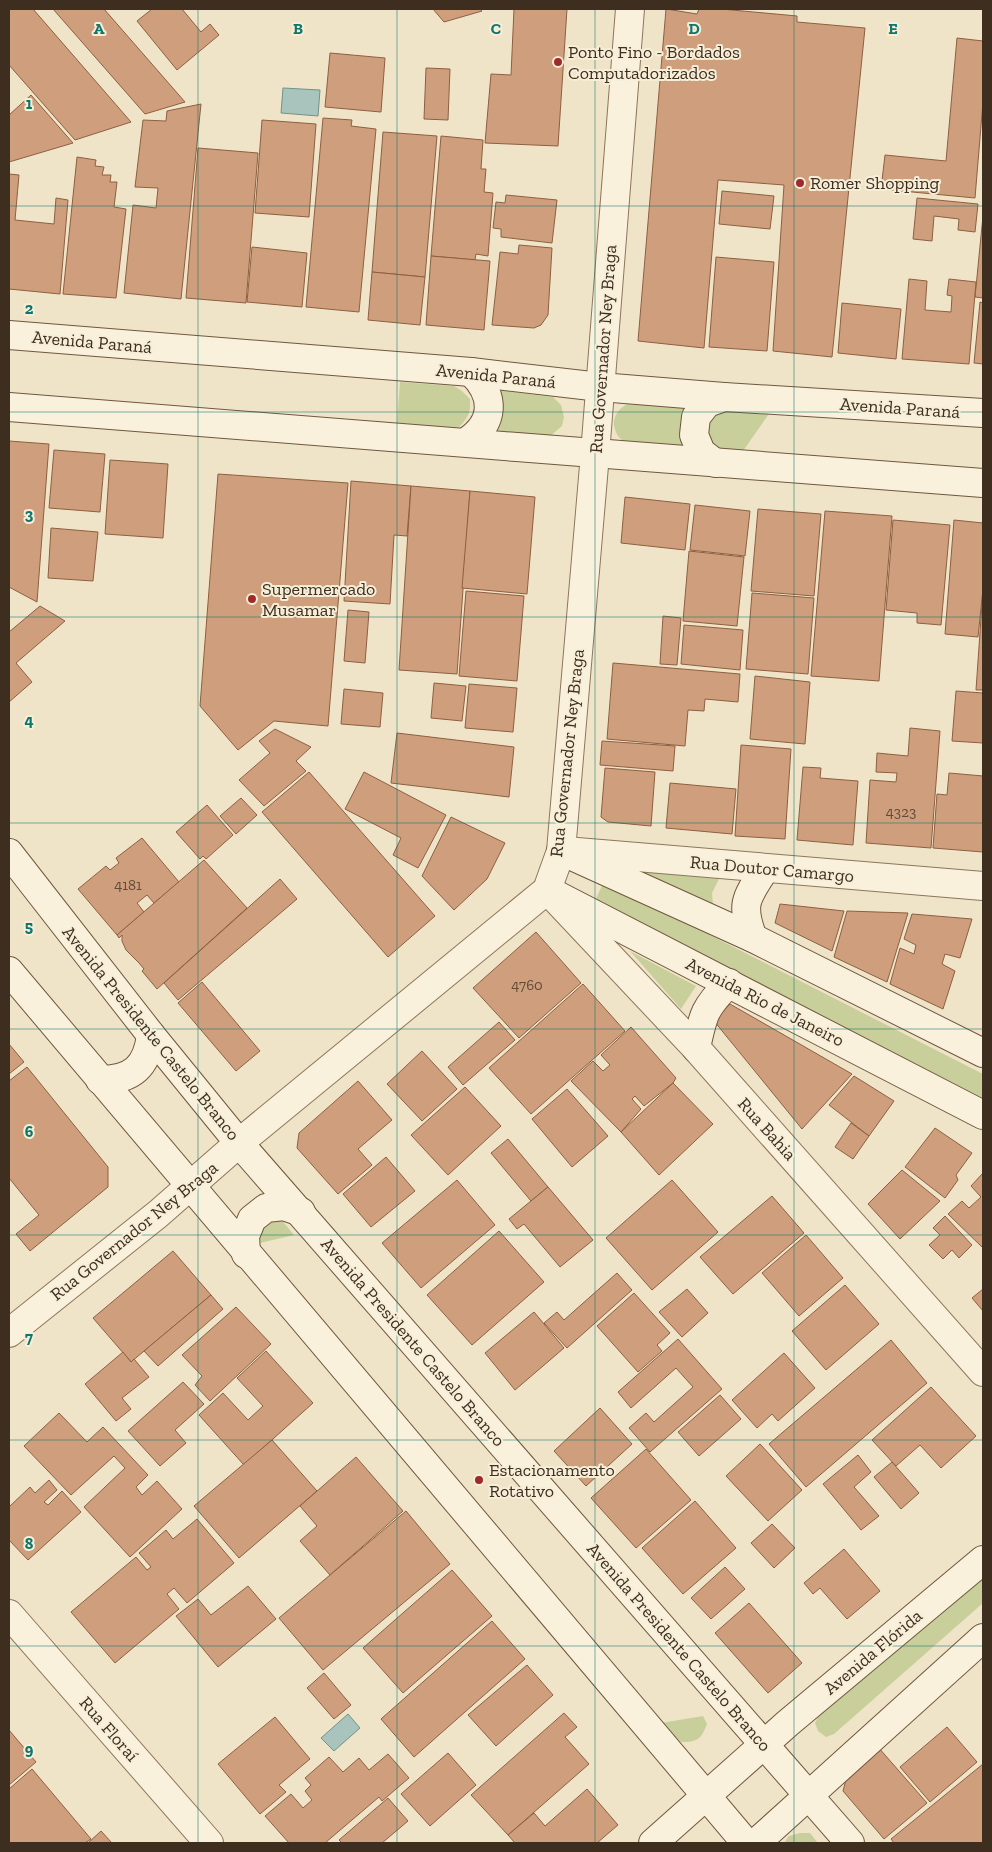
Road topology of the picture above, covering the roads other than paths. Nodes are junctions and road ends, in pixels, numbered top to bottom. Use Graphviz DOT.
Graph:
graph roads {
  1 [pos="630,9"];
  2 [pos="9,335"];
  3 [pos="471,372"];
  4 [pos="600,386"];
  5 [pos="724,397"];
  6 [pos="9,407"];
  7 [pos="983,413"];
  8 [pos="466,442"];
  9 [pos="595,454"];
  10 [pos="715,463"];
  11 [pos="983,483"];
  12 [pos="561,851"];
  13 [pos="9,853"];
  14 [pos="765,869"];
  15 [pos="983,886"];
  16 [pos="547,890"];
  17 [pos="754,938"];
  18 [pos="9,971"];
  19 [pos="729,983"];
  20 [pos="151,1035"];
  21 [pos="696,1048"];
  22 [pos="983,1052"];
  23 [pos="100,1080"];
  24 [pos="983,1114"];
  25 [pos="239,1143"];
  26 [pos="190,1187"];
  27 [pos="301,1212"];
  28 [pos="246,1254"];
  29 [pos="9,1333"];
  30 [pos="983,1372"];
  31 [pos="983,1560"];
  32 [pos="9,1614"];
  33 [pos="983,1638"];
  34 [pos="764,1745"];
  35 [pos="707,1796"];
  36 [pos="809,1796"];
  37 [pos="210,1843"];
  38 [pos="653,1843"];
  39 [pos="746,1843"];
  40 [pos="756,1843"];
  41 [pos="850,1843"];
  1 -- 4 [label="street, Rua Governador Ney Braga"];
  2 -- 3 [label="street, Avenida Paraná"];
  3 -- 4 [label="street, Avenida Paraná"];
  3 -- 8 [label="street"];
  4 -- 5 [label="street, Avenida Paraná"];
  4 -- 9 [label="street, Rua Governador Ney Braga"];
  5 -- 7 [label="street, Avenida Paraná"];
  5 -- 10 [label="street"];
  6 -- 8 [label="street"];
  8 -- 9 [label="street"];
  9 -- 10 [label="street"];
  9 -- 12 [label="street, Rua Governador Ney Braga"];
  10 -- 11 [label="street"];
  12 -- 14 [label="street, Rua Doutor Camargo"];
  12 -- 16 [label="street, Rua Governador Ney Braga"];
  12 -- 17 [label="street"];
  13 -- 20 [label="street, Avenida Presidente Castelo Branco"];
  14 -- 15 [label="street, Rua Doutor Camargo"];
  14 -- 17 [label="street"];
  16 -- 19 [label="street, Avenida Rio de Janeiro"];
  16 -- 21 [label="street, Rua Bahia"];
  16 -- 25 [label="street, Rua Governador Ney Braga"];
  17 -- 22 [label="street"];
  18 -- 23 [label="street"];
  19 -- 21 [label="street"];
  19 -- 24 [label="street, Avenida Rio de Janeiro"];
  20 -- 23 [label="street"];
  20 -- 25 [label="street, Avenida Presidente Castelo Branco"];
  21 -- 30 [label="street, Rua Bahia"];
  23 -- 26 [label="street"];
  25 -- 26 [label="street, Rua Governador Ney Braga"];
  25 -- 27 [label="street, Avenida Presidente Castelo Branco"];
  26 -- 28 [label="street"];
  26 -- 29 [label="street, Rua Governador Ney Braga"];
  27 -- 28 [label="street"];
  27 -- 34 [label="street, Avenida Presidente Castelo Branco"];
  28 -- 35 [label="street"];
  31 -- 34 [label="street, Avenida Flórida"];
  32 -- 37 [label="street, Rua Floraí"];
  33 -- 36 [label="street"];
  34 -- 35 [label="street, Avenida Flórida"];
  34 -- 36 [label="street, Avenida Presidente Castelo Branco"];
  35 -- 38 [label="street, Avenida Flórida"];
  35 -- 39 [label="street"];
  36 -- 40 [label="street"];
  36 -- 41 [label="street, Avenida Presidente Castelo Branco"];
}
